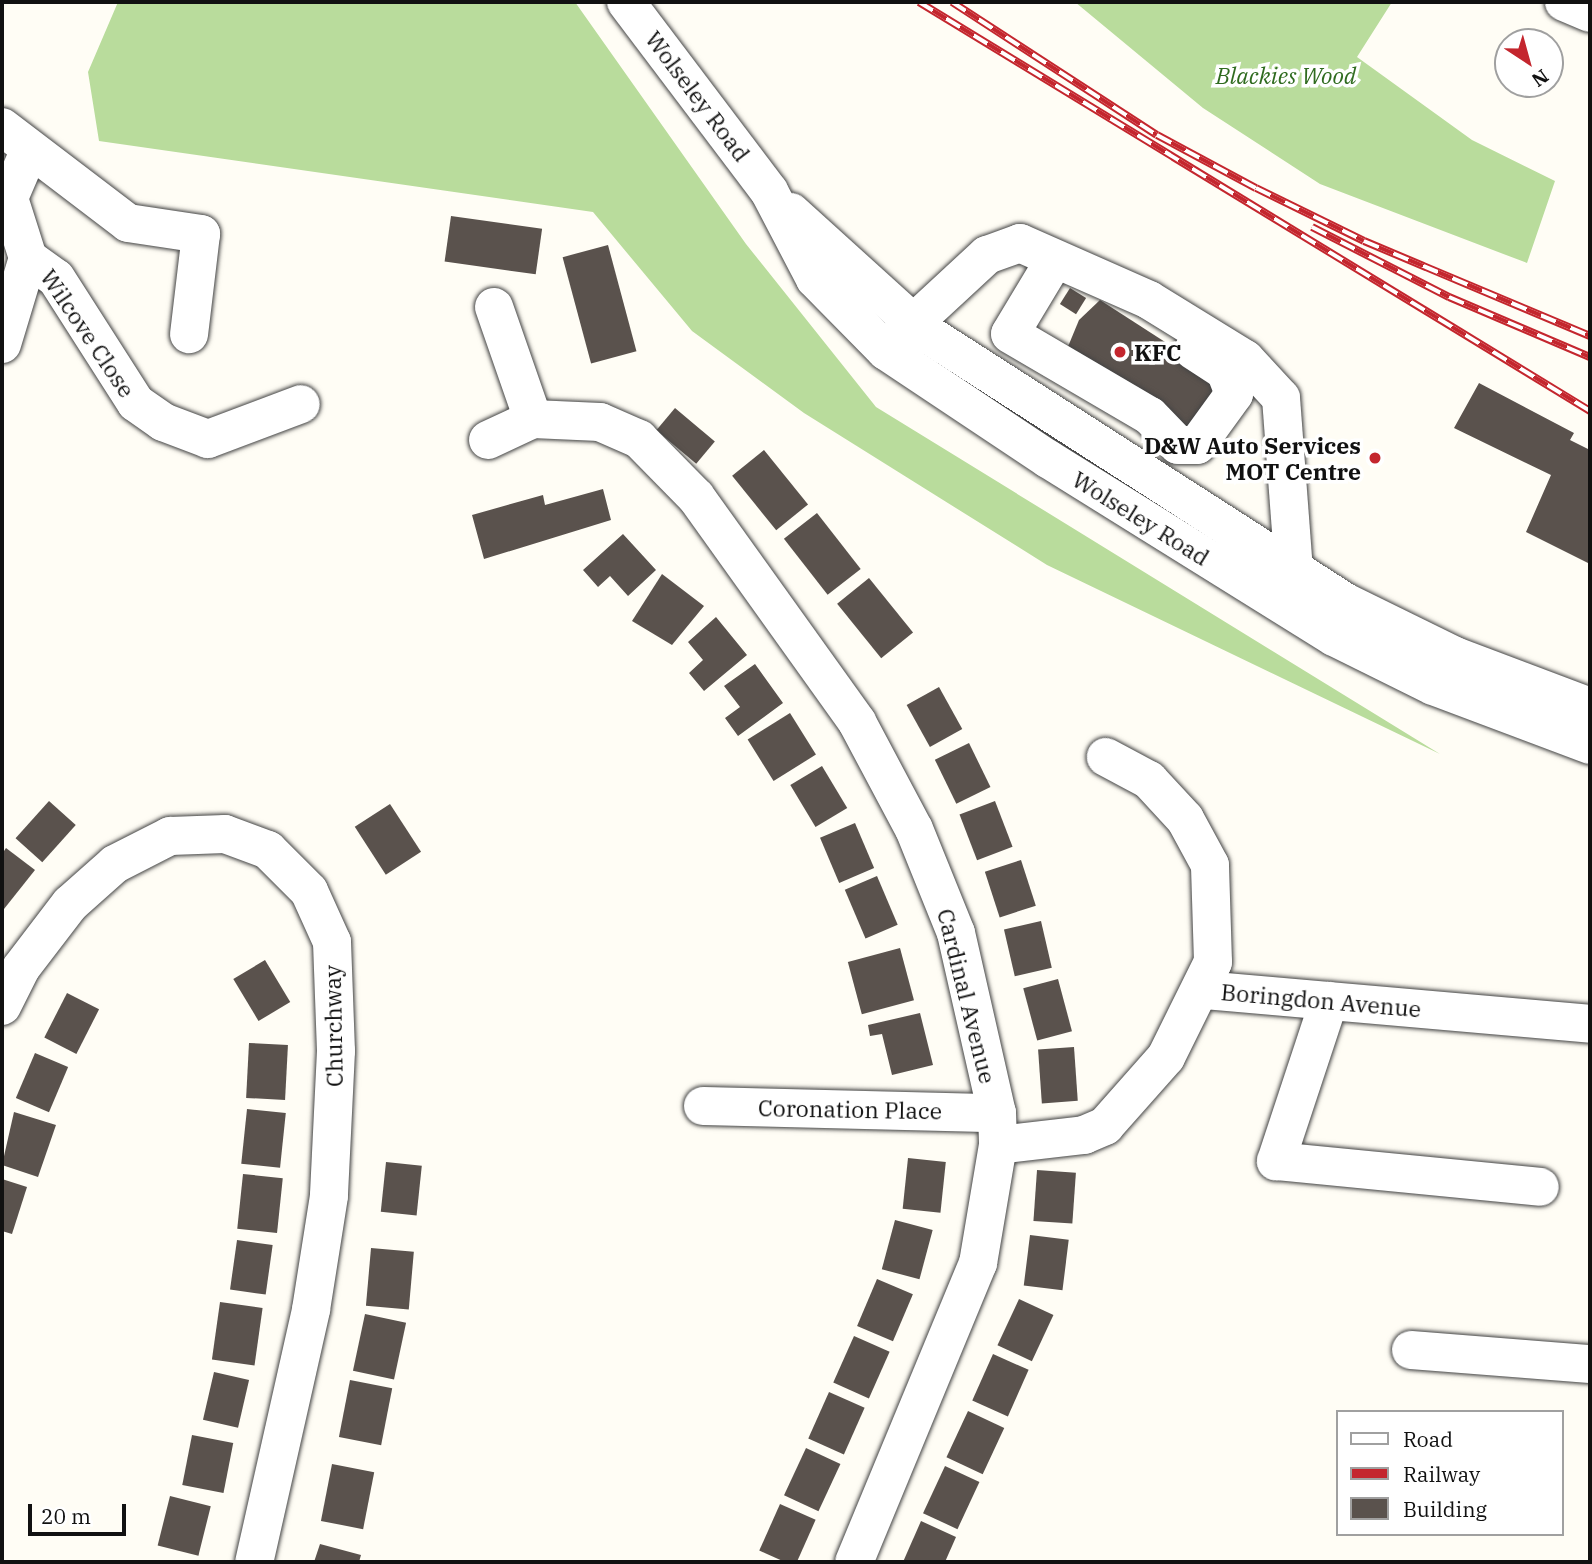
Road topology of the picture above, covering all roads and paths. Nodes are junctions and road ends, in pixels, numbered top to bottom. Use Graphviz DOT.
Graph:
graph roads {
  1 [pos="626,2"];
  2 [pos="1564,2"];
  3 [pos="1590,13"];
  4 [pos="16,138"];
  5 [pos="769,191"];
  6 [pos="28,258"];
  7 [pos="1064,263"];
  8 [pos="494,307"];
  9 [pos="912,321"];
  10 [pos="189,334"];
  11 [pos="2,344"];
  12 [pos="886,351"];
  13 [pos="301,404"];
  14 [pos="533,419"];
  15 [pos="488,440"];
  16 [pos="1294,569"];
  17 [pos="1590,707"];
  18 [pos="1590,745"];
  19 [pos="1107,757"];
  20 [pos="1204,990"];
  21 [pos="1329,1001"];
  22 [pos="2,1006"];
  23 [pos="1590,1024"];
  24 [pos="704,1106"];
  25 [pos="997,1129"];
  26 [pos="1540,1187"];
  27 [pos="1412,1350"];
  28 [pos="1590,1364"];
  29 [pos="254,1562"];
  30 [pos="854,1562"];
  1 -- 5 [label="street, Wolseley Road"];
  2 -- 3 [label="street"];
  4 -- 6 [label="street"];
  4 -- 10 [label="street"];
  5 -- 9 [label="street, Wolseley Road"];
  5 -- 12 [label="street, Wolseley Road"];
  6 -- 11 [label="street"];
  6 -- 13 [label="street, Wilcove Close"];
  7 -- 7 [label="street"];
  7 -- 9 [label="street"];
  7 -- 16 [label="street"];
  8 -- 14 [label="street"];
  9 -- 12 [label="street"];
  9 -- 16 [label="street, Wolseley Road"];
  12 -- 18 [label="street, Wolseley Road"];
  14 -- 15 [label="street, Cardinal Avenue"];
  14 -- 25 [label="street, Cardinal Avenue"];
  16 -- 17 [label="street, Wolseley Road"];
  19 -- 20 [label="street"];
  20 -- 21 [label="street, Boringdon Avenue"];
  20 -- 25 [label="street, Boringdon Avenue"];
  21 -- 23 [label="street, Boringdon Avenue"];
  21 -- 26 [label="street"];
  22 -- 29 [label="street, Churchway"];
  24 -- 25 [label="street, Coronation Place"];
  25 -- 30 [label="street, Cardinal Avenue"];
  27 -- 28 [label="street"];
}
